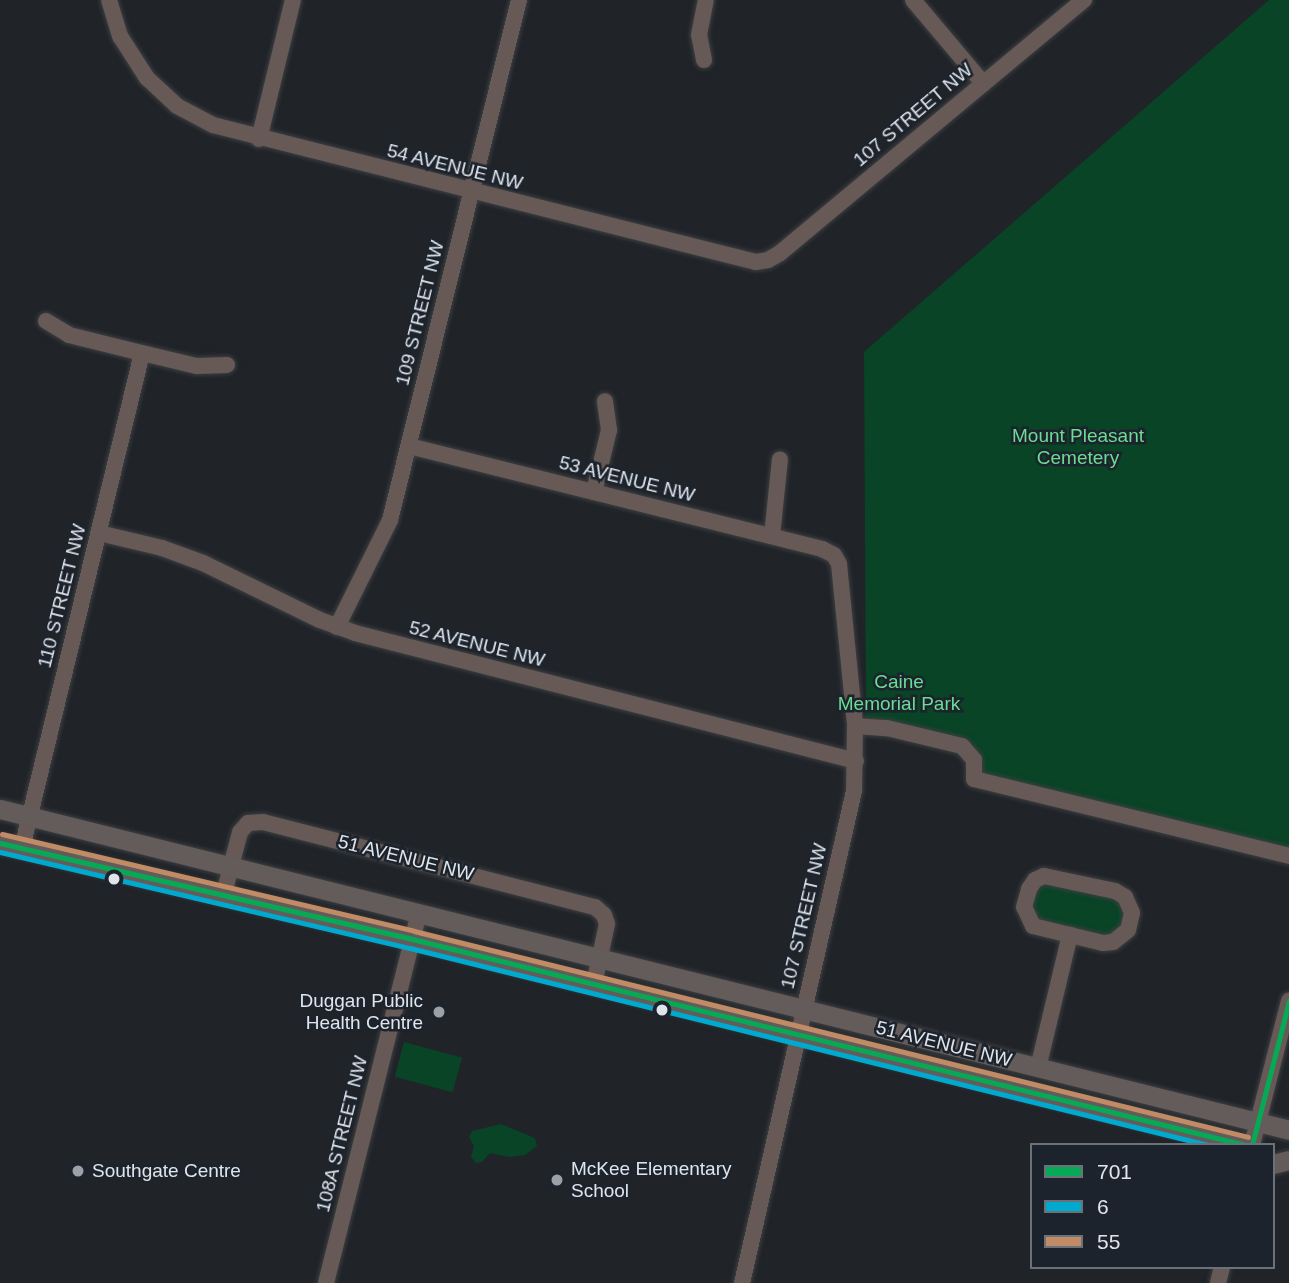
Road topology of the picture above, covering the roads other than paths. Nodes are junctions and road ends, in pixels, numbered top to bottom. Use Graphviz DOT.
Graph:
graph roads {
  1 [pos="108,0"];
  2 [pos="293,0"];
  3 [pos="519,0"];
  4 [pos="706,0"];
  5 [pos="913,0"];
  6 [pos="1084,0"];
  7 [pos="704,60"];
  8 [pos="984,83"];
  9 [pos="259,139"];
  10 [pos="471,192"];
  11 [pos="768,260"];
  12 [pos="46,321"];
  13 [pos="142,353"];
  14 [pos="227,365"];
  15 [pos="606,401"];
  16 [pos="409,446"];
  17 [pos="780,459"];
  18 [pos="594,492"];
  19 [pos="99,533"];
  20 [pos="772,536"];
  21 [pos="834,555"];
  22 [pos="337,627"];
  23 [pos="855,726"];
  24 [pos="856,761"];
  25 [pos="0,809"];
  26 [pos="29,817"];
  27 [pos="0,843"];
  28 [pos="22,848"];
  29 [pos="1289,856"];
  30 [pos="230,867"];
  31 [pos="223,897"];
  32 [pos="419,913"];
  33 [pos="1070,935"];
  34 [pos="412,939"];
  35 [pos="600,958"];
  36 [pos="594,984"];
  37 [pos="1289,1001"];
  38 [pos="804,1009"];
  39 [pos="798,1034"];
  40 [pos="1038,1068"];
  41 [pos="1258,1122"];
  42 [pos="1289,1130"];
  43 [pos="1238,1143"];
  44 [pos="1253,1143"];
  45 [pos="327,1283"];
  46 [pos="742,1283"];
  1 -- 9 [label="street, 54 AVENUE NW"];
  2 -- 9 [label="street"];
  3 -- 10 [label="street, 109 STREET NW"];
  4 -- 7 [label="street"];
  5 -- 8 [label="street"];
  6 -- 8 [label="street, 107 STREET NW"];
  8 -- 11 [label="street, 107 STREET NW"];
  9 -- 10 [label="street, 54 AVENUE NW"];
  10 -- 11 [label="street, 54 AVENUE NW"];
  10 -- 16 [label="street, 109 STREET NW"];
  12 -- 13 [label="street"];
  13 -- 14 [label="street"];
  13 -- 19 [label="street, 110 STREET NW"];
  15 -- 18 [label="street"];
  16 -- 18 [label="street, 53 AVENUE NW"];
  16 -- 22 [label="street, 109 STREET NW"];
  17 -- 20 [label="street"];
  18 -- 20 [label="street, 53 AVENUE NW"];
  19 -- 22 [label="street, 52 AVENUE NW"];
  19 -- 26 [label="street, 110 STREET NW"];
  20 -- 21 [label="street, 53 AVENUE NW"];
  21 -- 23 [label="street, 107 STREET NW"];
  22 -- 24 [label="street, 52 AVENUE NW"];
  23 -- 24 [label="street, 107 STREET NW"];
  23 -- 29 [label="street"];
  24 -- 38 [label="street, 107 STREET NW"];
  25 -- 26 [label="main road, 51 AVENUE NW"];
  26 -- 28 [label="street, 110 STREET NW"];
  26 -- 30 [label="main road, 51 AVENUE NW"];
  27 -- 28 [label="main road, 51 AVENUE NW"];
  28 -- 31 [label="main road, 51 AVENUE NW"];
  30 -- 31 [label="street, 51 AVENUE NW"];
  30 -- 32 [label="main road, 51 AVENUE NW"];
  30 -- 35 [label="street, 51 AVENUE NW"];
  31 -- 34 [label="main road, 51 AVENUE NW"];
  32 -- 34 [label="street, 108A STREET NW"];
  32 -- 35 [label="main road, 51 AVENUE NW"];
  33 -- 33 [label="street"];
  33 -- 40 [label="street"];
  34 -- 36 [label="main road, 51 AVENUE NW"];
  34 -- 45 [label="street, 108A STREET NW"];
  35 -- 36 [label="street, 51 AVENUE NW"];
  35 -- 38 [label="main road, 51 AVENUE NW"];
  36 -- 39 [label="main road, 51 AVENUE NW"];
  37 -- 41 [label="street"];
  38 -- 39 [label="street, 107 STREET NW"];
  38 -- 40 [label="main road, 51 AVENUE NW"];
  39 -- 43 [label="main road, 51 AVENUE NW"];
  39 -- 46 [label="street, 107 STREET NW"];
  40 -- 41 [label="main road, 51 AVENUE NW"];
  41 -- 42 [label="main road, 51 AVENUE NW"];
  41 -- 44 [label="street"];
}
